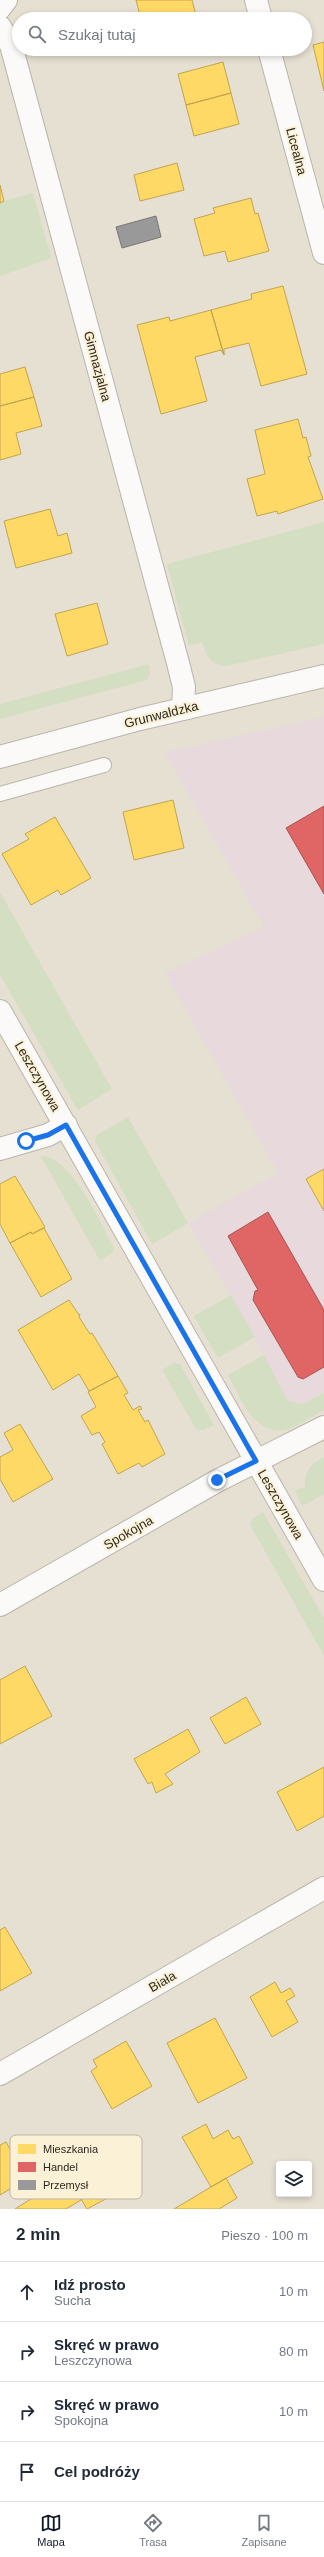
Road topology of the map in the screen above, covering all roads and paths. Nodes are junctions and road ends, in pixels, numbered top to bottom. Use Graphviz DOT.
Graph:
graph roads {
  1 [pos="6,0"];
  2 [pos="256,0"];
  3 [pos="0,8"];
  4 [pos="259,12"];
  5 [pos="0,27"];
  6 [pos="12,49"];
  7 [pos="14,56"];
  8 [pos="271,56"];
  9 [pos="324,253"];
  10 [pos="324,676"];
  11 [pos="183,709"];
  12 [pos="0,757"];
  13 [pos="104,765"];
  14 [pos="0,794"];
  15 [pos="0,1011"];
  16 [pos="66,1125"];
  17 [pos="0,1149"];
  18 [pos="324,1428"];
  19 [pos="256,1461"];
  20 [pos="324,1580"];
  21 [pos="0,1605"];
  22 [pos="324,1888"];
  23 [pos="0,2074"];
  1 -- 3 [label="street"];
  2 -- 4 [label="street"];
  5 -- 6 [label="street, Gimnazjalna"];
  7 -- 11 [label="street, Gimnazjalna"];
  8 -- 9 [label="street, Licealna"];
  10 -- 11 [label="street, Grunwaldzka"];
  11 -- 12 [label="street, Grunwaldzka"];
  13 -- 14 [label="lane"];
  15 -- 16 [label="street, Leszczynowa"];
  16 -- 17 [label="street"];
  16 -- 19 [label="street, Leszczynowa"];
  18 -- 19 [label="street, Spokojna"];
  19 -- 20 [label="street, Leszczynowa"];
  19 -- 21 [label="street, Spokojna"];
  22 -- 23 [label="street, Biała"];
}
